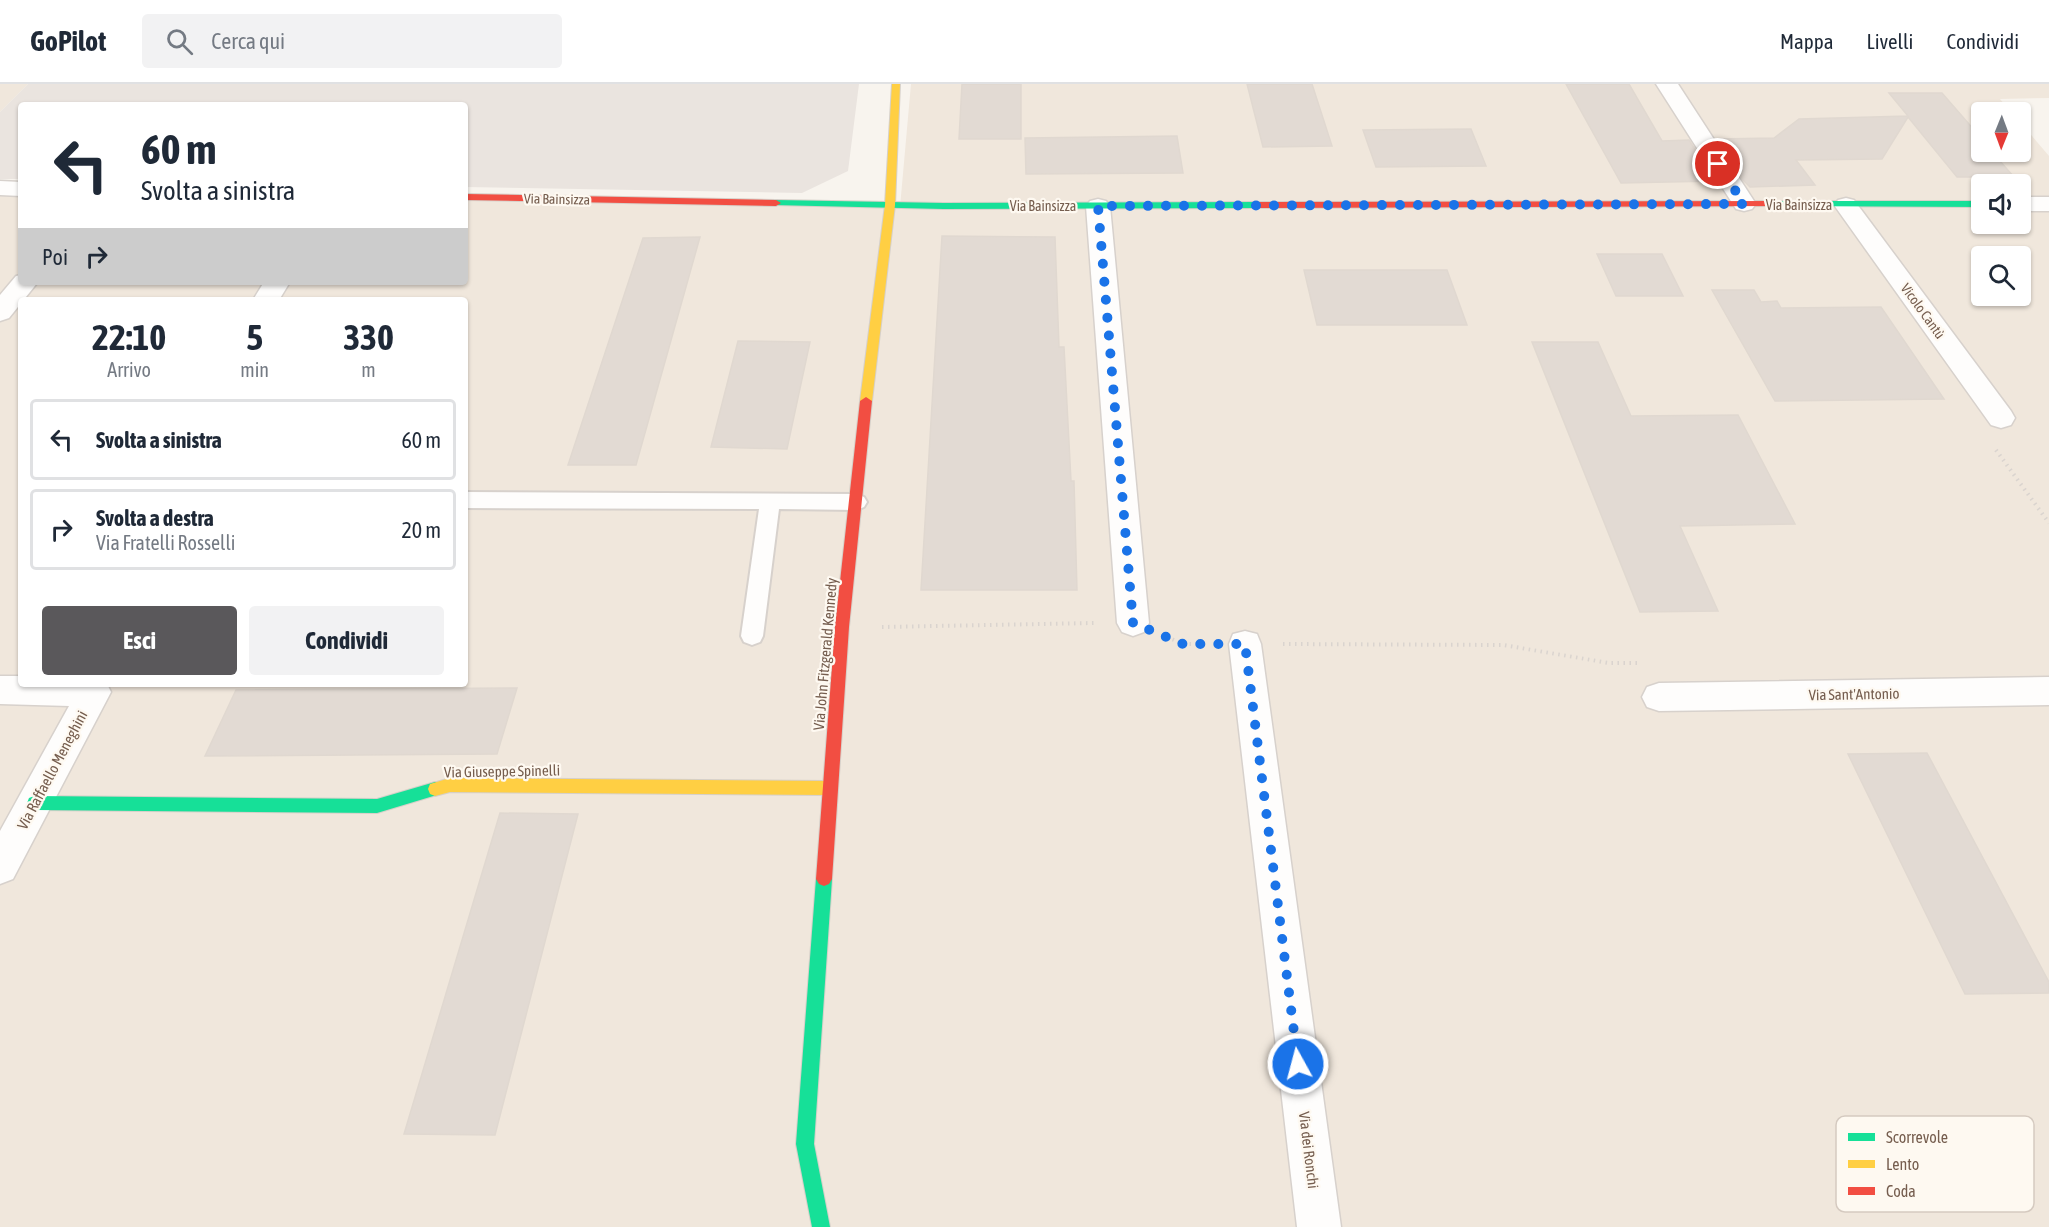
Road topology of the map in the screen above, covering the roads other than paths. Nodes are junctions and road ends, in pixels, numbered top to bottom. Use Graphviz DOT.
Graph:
graph roads {
  1 [pos="896,84"];
  2 [pos="1667,84"];
  3 [pos="0,188"];
  4 [pos="18,189"];
  5 [pos="468,197"];
  6 [pos="1744,204"];
  7 [pos="1971,204"];
  8 [pos="2031,204"];
  9 [pos="2049,204"];
  10 [pos="890,205"];
  11 [pos="1846,205"];
  12 [pos="1098,206"];
  13 [pos="23,285"];
  14 [pos="0,312"];
  15 [pos="1999,416"];
  16 [pos="468,500"];
  17 [pos="770,502"];
  18 [pos="857,502"];
  19 [pos="1133,623"];
  20 [pos="752,636"];
  21 [pos="1245,644"];
  22 [pos="0,690"];
  23 [pos="2049,691"];
  24 [pos="1659,697"];
  25 [pos="829,788"];
  26 [pos="34,803"];
  27 [pos="0,867"];
  28 [pos="821,1227"];
  29 [pos="1319,1227"];
  1 -- 10 [label="street, Via John Fitzgerald Kennedy"];
  2 -- 6 [label="street"];
  3 -- 4 [label="street"];
  5 -- 10 [label="street, Via Bainsizza"];
  6 -- 11 [label="street, Via Bainsizza"];
  6 -- 12 [label="street, Via Bainsizza"];
  7 -- 11 [label="street, Via Bainsizza"];
  8 -- 9 [label="street"];
  10 -- 12 [label="street, Via Bainsizza"];
  10 -- 18 [label="street, Via John Fitzgerald Kennedy"];
  11 -- 15 [label="street, Vicolo Cantù"];
  12 -- 19 [label="street"];
  13 -- 14 [label="street"];
  16 -- 17 [label="lane"];
  17 -- 18 [label="lane"];
  17 -- 20 [label="lane"];
  18 -- 25 [label="street, Via John Fitzgerald Kennedy"];
  21 -- 29 [label="street, Via dei Ronchi"];
  22 -- 26 [label="street, Via Raffaello Meneghini"];
  23 -- 24 [label="street, Via Sant'Antonio"];
  25 -- 26 [label="street, Via Giuseppe Spinelli"];
  25 -- 28 [label="street, Via John Fitzgerald Kennedy"];
  26 -- 27 [label="street, Via Raffaello Meneghini"];
}
